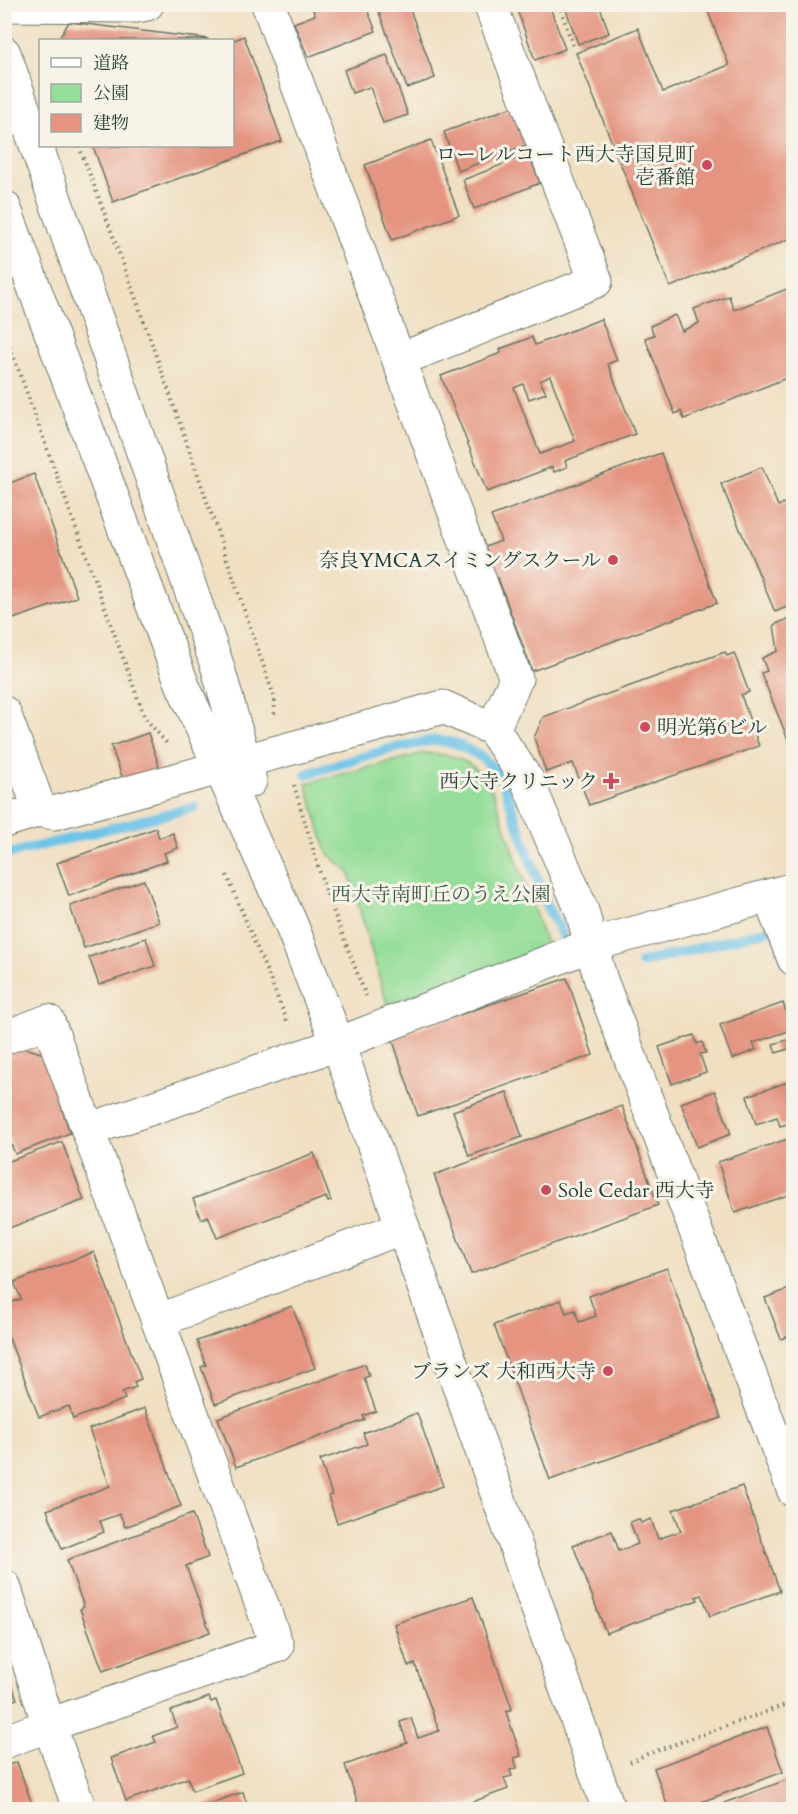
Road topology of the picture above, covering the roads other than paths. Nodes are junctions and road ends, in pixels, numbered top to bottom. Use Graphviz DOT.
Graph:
graph roads {
  1 [pos="147,4"];
  2 [pos="268,4"];
  3 [pos="490,4"];
  4 [pos="4,5"];
  5 [pos="4,53"];
  6 [pos="4,207"];
  7 [pos="399,360"];
  8 [pos="4,713"];
  9 [pos="493,729"];
  10 [pos="232,765"];
  11 [pos="40,810"];
  12 [pos="4,821"];
  13 [pos="781,892"];
  14 [pos="591,945"];
  15 [pos="794,959"];
  16 [pos="4,1038"];
  17 [pos="338,1044"];
  18 [pos="88,1130"];
  19 [pos="403,1227"];
  20 [pos="158,1321"];
  21 [pos="794,1491"];
  22 [pos="4,1586"];
  23 [pos="49,1725"];
  24 [pos="4,1742"];
  25 [pos="605,1808"];
  26 [pos="80,1809"];
  1 -- 4 [label="street"];
  2 -- 7 [label="street"];
  3 -- 7 [label="street"];
  5 -- 10 [label="street"];
  6 -- 10 [label="street"];
  7 -- 9 [label="street"];
  8 -- 11 [label="street"];
  9 -- 10 [label="street"];
  9 -- 14 [label="street"];
  10 -- 11 [label="street"];
  10 -- 17 [label="street"];
  11 -- 12 [label="street"];
  13 -- 14 [label="street"];
  13 -- 15 [label="street"];
  14 -- 17 [label="street"];
  14 -- 21 [label="street"];
  16 -- 18 [label="street"];
  17 -- 18 [label="street"];
  17 -- 19 [label="street"];
  18 -- 20 [label="street"];
  19 -- 20 [label="street"];
  19 -- 25 [label="street"];
  20 -- 23 [label="street"];
  22 -- 23 [label="street"];
  23 -- 24 [label="street"];
  23 -- 26 [label="street"];
}
